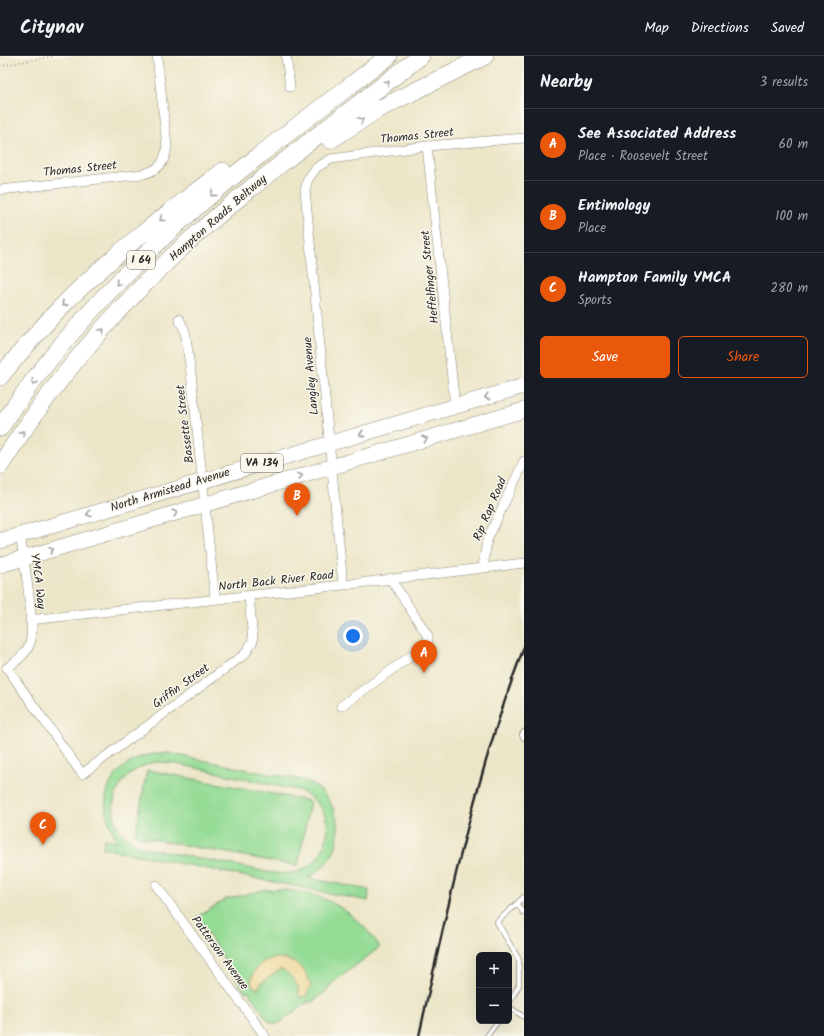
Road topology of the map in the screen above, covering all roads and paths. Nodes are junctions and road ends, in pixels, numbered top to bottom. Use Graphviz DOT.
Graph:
graph roads {
  1 [pos="53,56"];
  2 [pos="157,56"];
  3 [pos="286,56"];
  4 [pos="390,56"];
  5 [pos="422,56"];
  6 [pos="485,56"];
  7 [pos="0,66"];
  8 [pos="290,87"];
  9 [pos="310,118"];
  10 [pos="524,138"];
  11 [pos="427,146"];
  12 [pos="278,166"];
  13 [pos="316,168"];
  14 [pos="0,190"];
  15 [pos="179,319"];
  16 [pos="0,377"];
  17 [pos="524,386"];
  18 [pos="456,406"];
  19 [pos="524,410"];
  20 [pos="0,428"];
  21 [pos="329,443"];
  22 [pos="524,462"];
  23 [pos="0,466"];
  24 [pos="330,467"];
  25 [pos="204,480"];
  26 [pos="206,504"];
  27 [pos="20,534"];
  28 [pos="0,541"];
  29 [pos="23,558"];
  30 [pos="524,563"];
  31 [pos="0,565"];
  32 [pos="483,568"];
  33 [pos="390,578"];
  34 [pos="343,585"];
  35 [pos="249,596"];
  36 [pos="215,600"];
  37 [pos="30,620"];
  38 [pos="7,668"];
  39 [pos="341,706"];
  40 [pos="524,732"];
  41 [pos="524,738"];
  42 [pos="156,885"];
  43 [pos="524,897"];
  44 [pos="517,904"];
  45 [pos="524,913"];
  46 [pos="512,998"];
  47 [pos="512,1009"];
  48 [pos="524,1018"];
  49 [pos="496,1024"];
  50 [pos="265,1036"];
  51 [pos="487,1036"];
  1 -- 7 [label="path"];
  2 -- 14 [label="street, Thomas Street"];
  3 -- 8 [label="street"];
  4 -- 9 [label="highway, Hampton Roads Beltway / I 64"];
  12 -- 5 [label="highway, Hampton Roads Beltway / I 64, one-way"];
  12 -- 6 [label="highway, one-way"];
  9 -- 16 [label="highway, one-way"];
  9 -- 20 [label="highway, Hampton Roads Beltway / I 64, one-way"];
  10 -- 11 [label="street, Thomas Street"];
  11 -- 13 [label="street, Thomas Street"];
  11 -- 18 [label="street, Heffelfinger Street"];
  23 -- 12 [label="highway, Hampton Roads Beltway / I 64, one-way"];
  13 -- 21 [label="street, Langley Avenue"];
  15 -- 25 [label="street, Bassette Street"];
  17 -- 18 [label="main road, North Armistead Avenue / VA 134, one-way"];
  18 -- 21 [label="main road, North Armistead Avenue / VA 134, one-way"];
  24 -- 19 [label="main road, North Armistead Avenue / VA 134, one-way"];
  21 -- 24 [label="street, Langley Avenue"];
  21 -- 25 [label="main road, North Armistead Avenue / VA 134"];
  22 -- 32 [label="street, Rip Rap Road"];
  26 -- 24 [label="main road, North Armistead Avenue / VA 134, one-way"];
  24 -- 34 [label="street, Langley Avenue"];
  25 -- 26 [label="street, Bassette Street"];
  25 -- 27 [label="main road, North Armistead Avenue / VA 134, one-way"];
  29 -- 26 [label="main road, North Armistead Avenue / VA 134, one-way"];
  26 -- 36 [label="street, Bassette Street"];
  27 -- 28 [label="main road, North Armistead Avenue / VA 134"];
  27 -- 29 [label="street, YMCA Way"];
  29 -- 31 [label="main road, North Armistead Avenue / VA 134"];
  29 -- 37 [label="street, YMCA Way"];
  30 -- 32 [label="street, North Back River Road"];
  32 -- 33 [label="street, North Back River Road"];
  33 -- 34 [label="street, North Back River Road"];
  33 -- 39 [label="street"];
  34 -- 35 [label="street, North Back River Road"];
  35 -- 36 [label="street, North Back River Road"];
  35 -- 38 [label="street, Griffin Street"];
  36 -- 37 [label="street, North Back River Road"];
  37 -- 38 [label="street, YMCA Way"];
  40 -- 41 [label="lane"];
  42 -- 50 [label="street, Patterson Avenue"];
  43 -- 44 [label="lane"];
  44 -- 45 [label="lane"];
  44 -- 46 [label="lane"];
  47 -- 48 [label="lane"];
  49 -- 51 [label="lane"];
}
